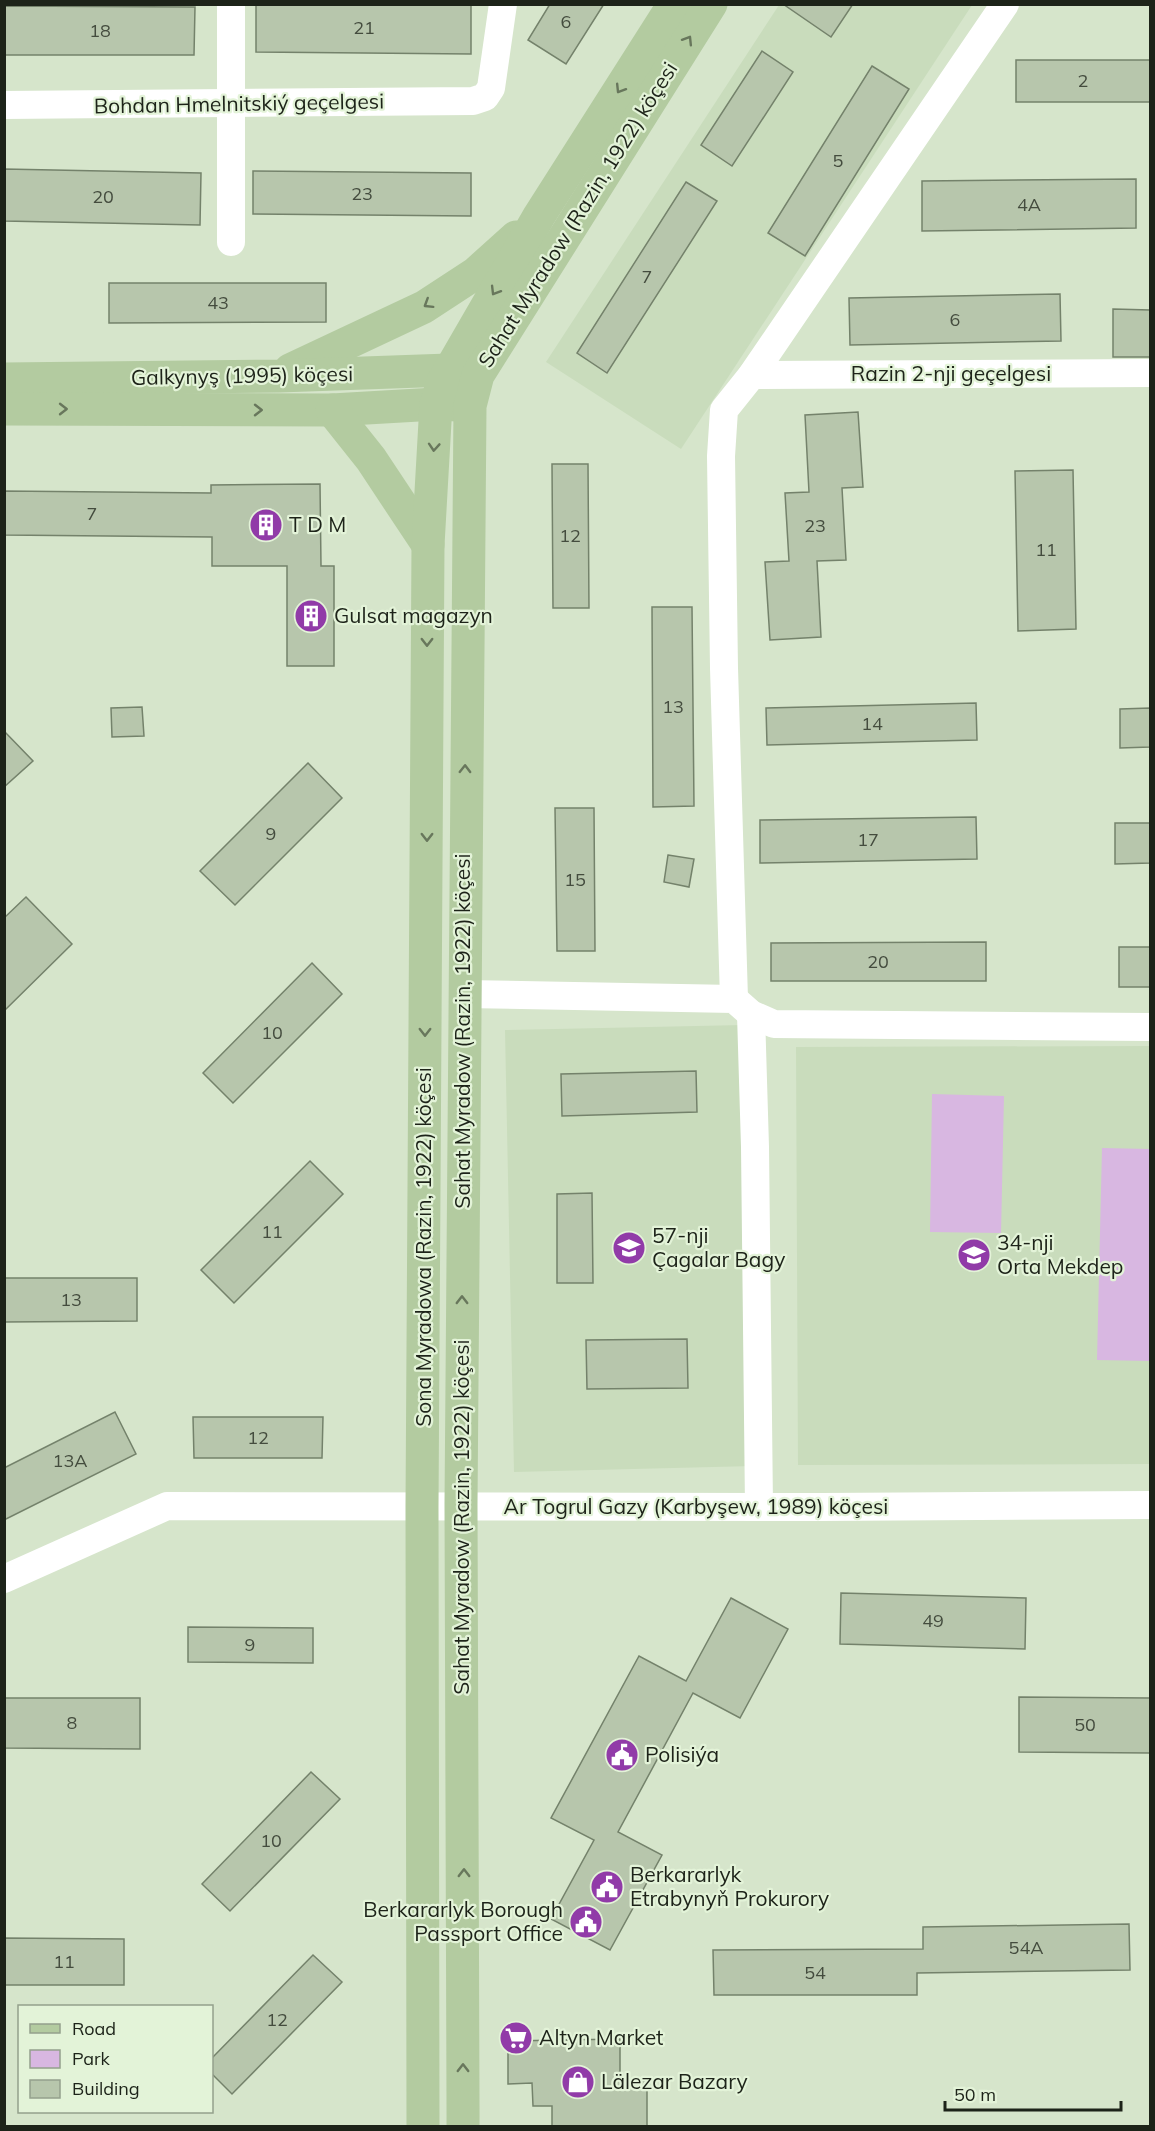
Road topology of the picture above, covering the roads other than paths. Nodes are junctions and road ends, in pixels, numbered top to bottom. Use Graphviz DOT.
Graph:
graph roads {
  1 [pos="231,4"];
  2 [pos="503,4"];
  3 [pos="674,4"];
  4 [pos="711,4"];
  5 [pos="1005,4"];
  6 [pos="4,105"];
  7 [pos="231,105"];
  8 [pos="539,216"];
  9 [pos="231,242"];
  10 [pos="464,372"];
  11 [pos="1150,373"];
  12 [pos="752,375"];
  13 [pos="279,376"];
  14 [pos="4,379"];
  15 [pos="436,404"];
  16 [pos="470,406"];
  17 [pos="4,409"];
  18 [pos="332,410"];
  19 [pos="428,545"];
  20 [pos="463,994"];
  21 [pos="742,1006"];
  22 [pos="1150,1027"];
  23 [pos="1150,1505"];
  24 [pos="422,1506"];
  25 [pos="461,1507"];
  26 [pos="759,1507"];
  27 [pos="4,1579"];
  28 [pos="423,2127"];
  29 [pos="463,2127"];
  1 -- 7 [label="street"];
  2 -- 7 [label="street, Bohdan Hmelnitskiý geçelgesi"];
  3 -- 8 [label="main road, Sahat Myradow (Razin, 1922) köçesi, one-way"];
  10 -- 4 [label="main road, Sahat Myradow (Razin, 1922) köçesi, one-way"];
  5 -- 12 [label="street"];
  6 -- 7 [label="street, Bohdan Hmelnitskiý geçelgesi"];
  7 -- 9 [label="street"];
  8 -- 10 [label="main road, Sahat Myradow (Razin, 1922) köçesi, one-way"];
  8 -- 13 [label="main road, one-way"];
  10 -- 13 [label="main road, Galkynyş (1995) köçesi"];
  10 -- 15 [label="main road, Sona Myradowa (Razin, 1922) köçesi"];
  10 -- 16 [label="main road, Sahat Myradow (Razin, 1922) köçesi"];
  11 -- 12 [label="street, Razin 2-nji geçelgesi"];
  12 -- 21 [label="street"];
  13 -- 14 [label="main road, Galkynyş (1995) köçesi"];
  15 -- 16 [label="main road, Galkynyş (1995) köçesi"];
  15 -- 18 [label="main road, Galkynyş (1995) köçesi"];
  15 -- 19 [label="main road, Sona Myradowa (Razin, 1922) köçesi, one-way"];
  20 -- 16 [label="main road, Sahat Myradow (Razin, 1922) köçesi, one-way"];
  17 -- 18 [label="main road, Galkynyş (1995) köçesi, one-way"];
  18 -- 19 [label="main road"];
  19 -- 24 [label="main road, Sona Myradowa (Razin, 1922) köçesi, one-way"];
  20 -- 21 [label="street"];
  25 -- 20 [label="main road, Sahat Myradow (Razin, 1922) köçesi, one-way"];
  21 -- 22 [label="street"];
  21 -- 26 [label="street"];
  23 -- 26 [label="street, Ar Togrul Gazy (Karbyşew, 1989) köçesi"];
  24 -- 25 [label="street, Ar Togrul Gazy (Karbyşew, 1989) köçesi"];
  24 -- 27 [label="street, Ar Togrul Gazy (Karbyşew, 1989) köçesi"];
  24 -- 28 [label="main road, Sona Myradowa (Razin, 1922) köçesi"];
  25 -- 26 [label="street, Ar Togrul Gazy (Karbyşew, 1989) köçesi"];
  29 -- 25 [label="main road, Sahat Myradow (Razin, 1922) köçesi, one-way"];
}
